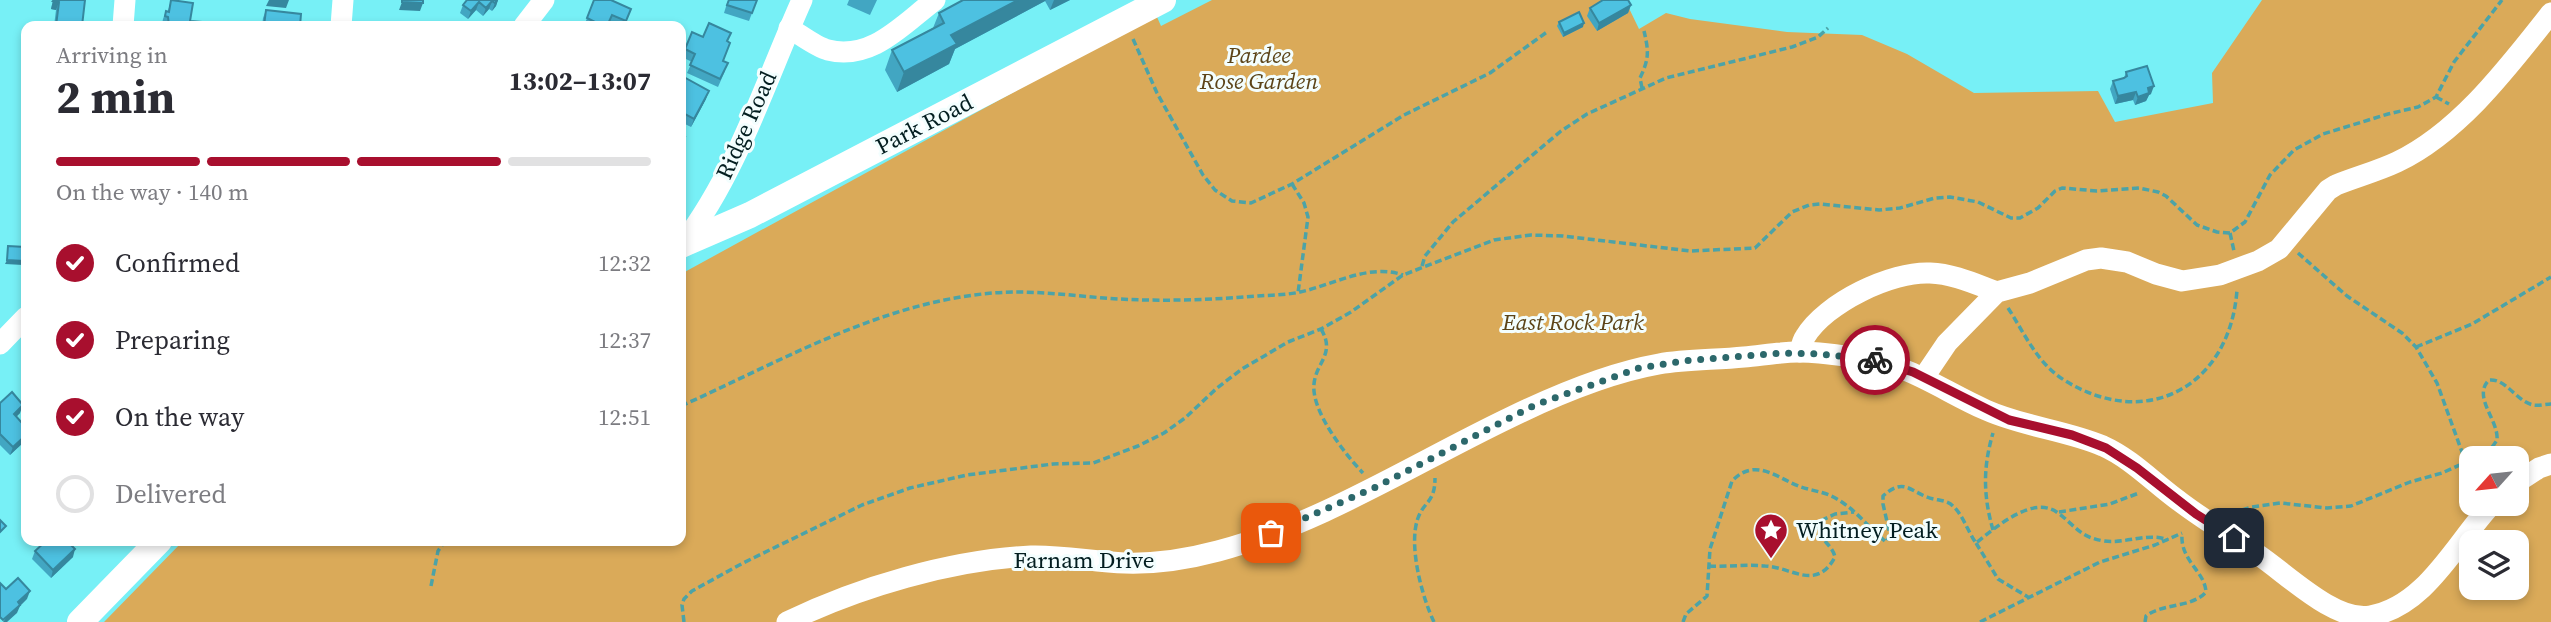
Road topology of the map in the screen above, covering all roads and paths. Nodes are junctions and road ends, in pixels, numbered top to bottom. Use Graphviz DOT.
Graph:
graph roads {
  1 [pos="125,0"];
  2 [pos="343,0"];
  3 [pos="544,0"];
  4 [pos="802,0"];
  5 [pos="909,0"];
  6 [pos="935,0"];
  7 [pos="1163,0"];
  8 [pos="2502,0"];
  9 [pos="2551,13"];
  10 [pos="1125,20"];
  11 [pos="123,21"];
  12 [pos="341,21"];
  13 [pos="528,21"];
  14 [pos="789,28"];
  15 [pos="1828,28"];
  16 [pos="1644,31"];
  17 [pos="897,32"];
  18 [pos="1547,32"];
  19 [pos="1643,88"];
  20 [pos="1292,184"];
  21 [pos="2230,233"];
  22 [pos="686,239"];
  23 [pos="686,242"];
  24 [pos="2283,246"];
  25 [pos="2235,258"];
  26 [pos="1422,267"];
  27 [pos="1403,275"];
  28 [pos="2551,277"];
  29 [pos="2237,289"];
  30 [pos="1997,292"];
  31 [pos="1298,293"];
  32 [pos="21,322"];
  33 [pos="1321,329"];
  34 [pos="0,344"];
  35 [pos="2416,347"];
  36 [pos="1800,352"];
  37 [pos="1924,377"];
  38 [pos="686,404"];
  39 [pos="2551,404"];
  40 [pos="1998,415"];
  41 [pos="2464,446"];
  42 [pos="2489,446"];
  43 [pos="1432,458"];
  44 [pos="2551,464"];
  45 [pos="2459,465"];
  46 [pos="2529,474"];
  47 [pos="2156,483"];
  48 [pos="1376,487"];
  49 [pos="1854,512"];
  50 [pos="2057,512"];
  51 [pos="2481,516"];
  52 [pos="2204,519"];
  53 [pos="1993,530"];
  54 [pos="2182,533"];
  55 [pos="2168,540"];
  56 [pos="1976,543"];
  57 [pos="154,546"];
  58 [pos="442,546"];
  59 [pos="1709,566"];
  60 [pos="431,586"];
  61 [pos="2028,597"];
  62 [pos="80,622"];
  63 [pos="684,622"];
  64 [pos="787,622"];
  65 [pos="1434,622"];
  66 [pos="1682,622"];
  67 [pos="1980,622"];
  68 [pos="2145,622"];
  1 -- 11 [label="street"];
  2 -- 12 [label="street"];
  3 -- 13 [label="street"];
  4 -- 14 [label="street, Ridge Road"];
  5 -- 17 [label="street"];
  6 -- 17 [label="street"];
  7 -- 10 [label="main road, Park Road"];
  8 -- 21 [label="path"];
  9 -- 24 [label="street"];
  10 -- 20 [label="path"];
  10 -- 23 [label="main road, Park Road"];
  14 -- 17 [label="street"];
  14 -- 22 [label="street, Ridge Road"];
  15 -- 19 [label="path"];
  16 -- 19 [label="path"];
  18 -- 20 [label="path"];
  19 -- 26 [label="path"];
  20 -- 31 [label="path"];
  21 -- 25 [label="path"];
  21 -- 26 [label="path"];
  24 -- 30 [label="street"];
  24 -- 35 [label="path"];
  26 -- 27 [label="path"];
  27 -- 31 [label="path"];
  27 -- 33 [label="path"];
  28 -- 35 [label="path"];
  29 -- 30 [label="path"];
  30 -- 36 [label="street"];
  30 -- 37 [label="street"];
  31 -- 38 [label="path"];
  32 -- 34 [label="street"];
  33 -- 48 [label="path"];
  33 -- 63 [label="path"];
  35 -- 41 [label="path"];
  36 -- 37 [label="street, Farnam Drive"];
  36 -- 43 [label="street, Farnam Drive"];
  37 -- 40 [label="street, Farnam Drive"];
  39 -- 42 [label="path"];
  40 -- 47 [label="street, Farnam Drive"];
  40 -- 53 [label="path"];
  43 -- 48 [label="street, Farnam Drive"];
  43 -- 65 [label="path"];
  44 -- 46 [label="street"];
  45 -- 52 [label="path"];
  47 -- 50 [label="path"];
  47 -- 52 [label="street, Farnam Drive"];
  48 -- 64 [label="street, Farnam Drive"];
  49 -- 56 [label="path"];
  49 -- 59 [label="path"];
  49 -- 59 [label="path"];
  50 -- 53 [label="path"];
  50 -- 55 [label="path"];
  51 -- 52 [label="street, Farnam Drive"];
  52 -- 54 [label="path"];
  53 -- 56 [label="path"];
  54 -- 55 [label="path"];
  54 -- 68 [label="path"];
  55 -- 61 [label="path"];
  56 -- 61 [label="path"];
  57 -- 62 [label="main road"];
  58 -- 60 [label="path"];
  59 -- 66 [label="path"];
  61 -- 67 [label="path"];
}
